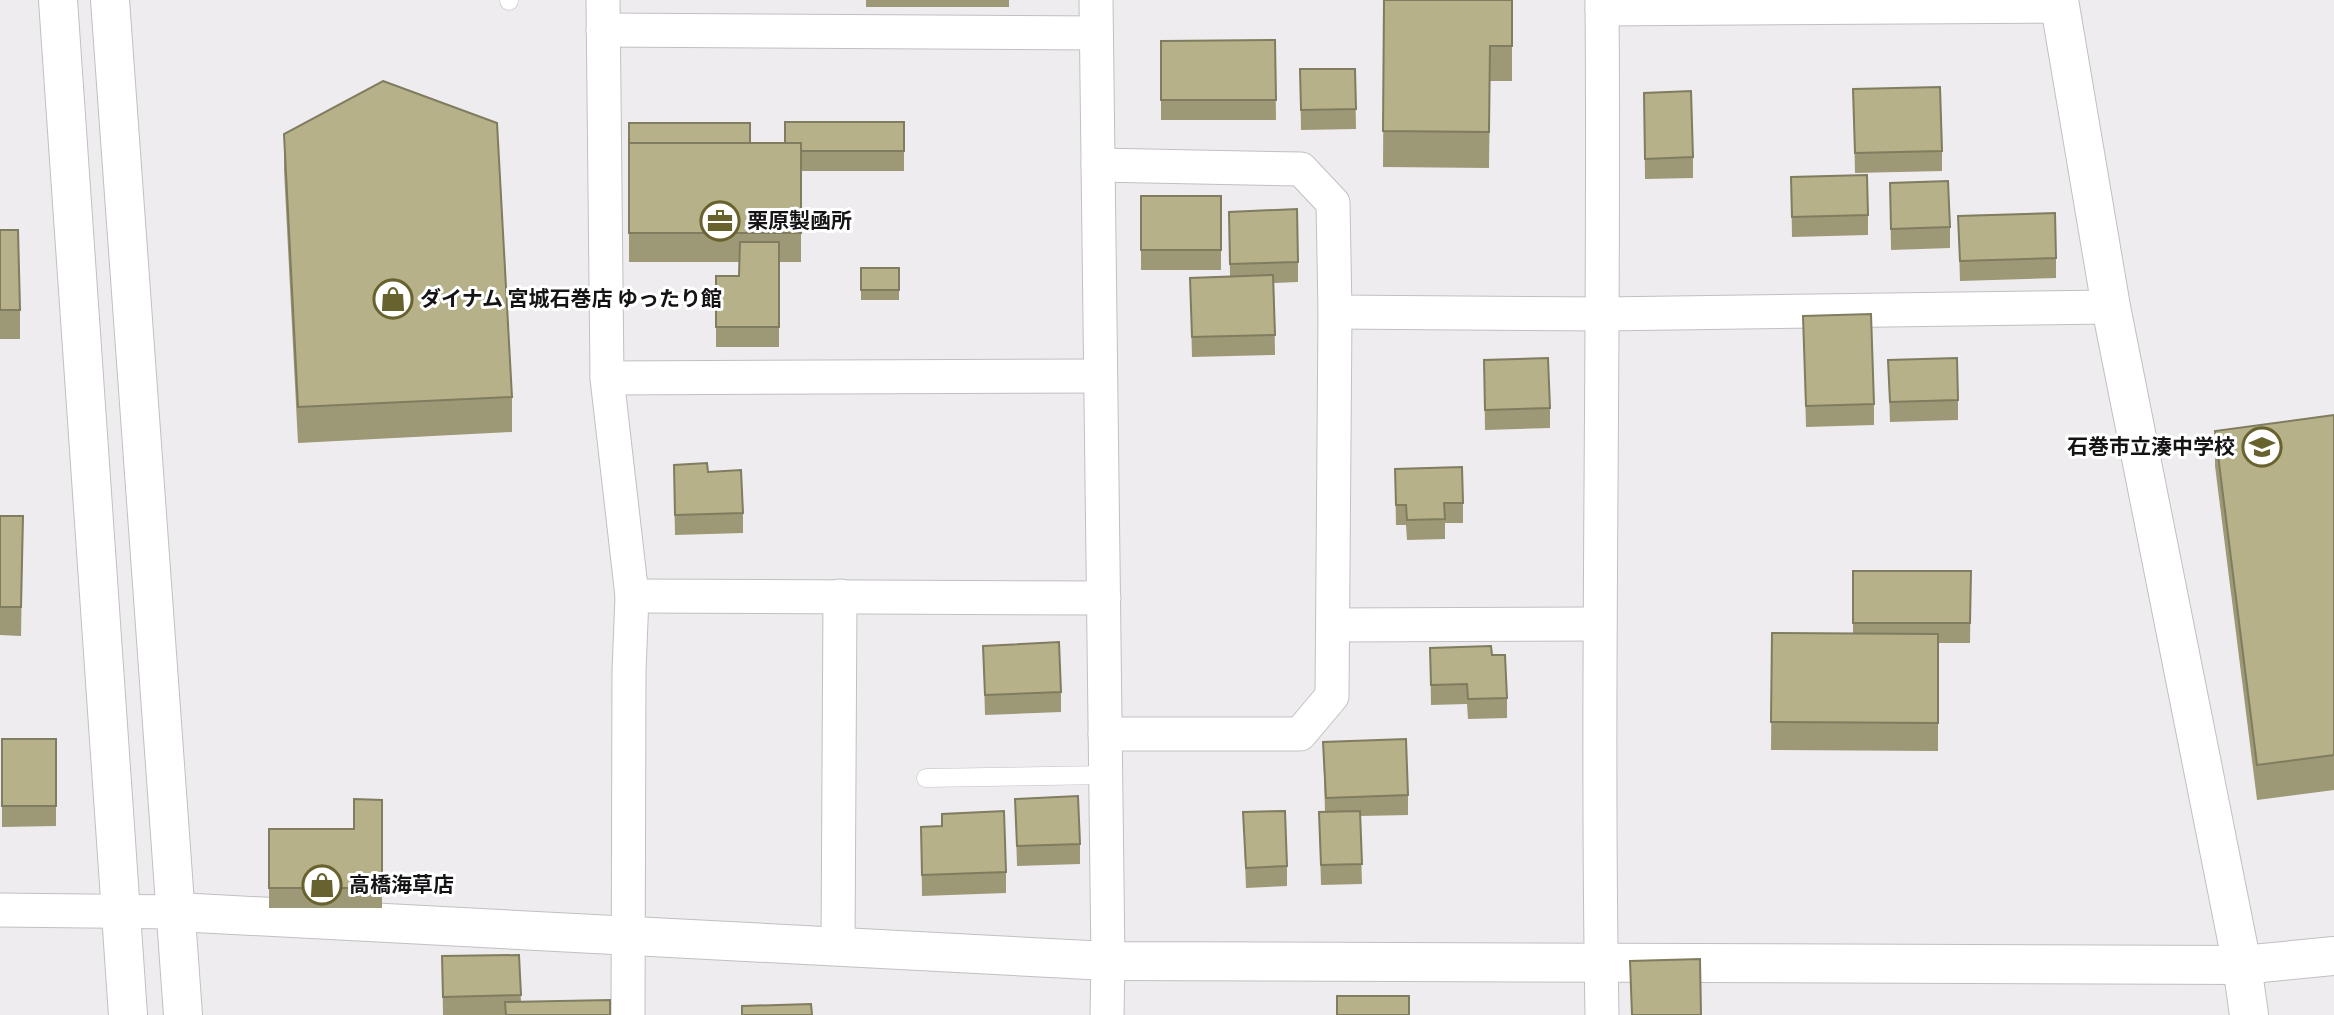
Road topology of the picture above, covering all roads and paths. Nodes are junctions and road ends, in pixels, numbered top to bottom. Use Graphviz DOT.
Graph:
graph roads {
  1 [pos="58,0"];
  2 [pos="110,0"];
  3 [pos="1096,0"];
  4 [pos="2059,3"];
  5 [pos="1602,5"];
  6 [pos="603,15"];
  7 [pos="1096,33"];
  8 [pos="1098,164"];
  9 [pos="2111,307"];
  10 [pos="1335,312"];
  11 [pos="1603,314"];
  12 [pos="1100,376"];
  13 [pos="607,378"];
  14 [pos="140,421"];
  15 [pos="89,425"];
  16 [pos="632,596"];
  17 [pos="839,596"];
  18 [pos="1104,598"];
  19 [pos="1600,624"];
  20 [pos="1333,625"];
  21 [pos="1105,734"];
  22 [pos="1106,775"];
  23 [pos="926,778"];
  24 [pos="0,910"];
  25 [pos="120,911"];
  26 [pos="177,912"];
  27 [pos="628,935"];
  28 [pos="838,947"];
  29 [pos="2334,956"];
  30 [pos="1108,961"];
  31 [pos="1601,962"];
  32 [pos="2242,965"];
  33 [pos="128,1015"];
  34 [pos="183,1015"];
  35 [pos="628,1015"];
  36 [pos="1107,1015"];
  37 [pos="1602,1015"];
  38 [pos="2249,1015"];
  1 -- 15 [label="street"];
  2 -- 14 [label="street"];
  3 -- 7 [label="street"];
  4 -- 5 [label="street"];
  4 -- 9 [label="street"];
  5 -- 11 [label="street"];
  6 -- 7 [label="street"];
  6 -- 13 [label="street"];
  7 -- 8 [label="street"];
  8 -- 10 [label="street"];
  8 -- 12 [label="street"];
  9 -- 11 [label="street"];
  9 -- 32 [label="street"];
  10 -- 11 [label="street"];
  10 -- 20 [label="street"];
  11 -- 19 [label="street"];
  12 -- 13 [label="street"];
  12 -- 18 [label="street"];
  13 -- 16 [label="street"];
  14 -- 15 [label="street"];
  14 -- 26 [label="street"];
  15 -- 25 [label="street"];
  16 -- 17 [label="street"];
  16 -- 27 [label="street"];
  17 -- 18 [label="street"];
  17 -- 28 [label="street"];
  18 -- 21 [label="street"];
  19 -- 20 [label="street"];
  19 -- 31 [label="street"];
  20 -- 21 [label="street"];
  21 -- 22 [label="street"];
  22 -- 23 [label="lane"];
  22 -- 30 [label="street"];
  24 -- 25 [label="street"];
  25 -- 26 [label="street"];
  25 -- 33 [label="street"];
  26 -- 27 [label="street"];
  26 -- 34 [label="street"];
  27 -- 28 [label="street"];
  27 -- 35 [label="street"];
  28 -- 30 [label="street"];
  29 -- 32 [label="street"];
  30 -- 31 [label="street"];
  30 -- 36 [label="street"];
  31 -- 32 [label="street"];
  31 -- 37 [label="street"];
  32 -- 38 [label="street"];
}
